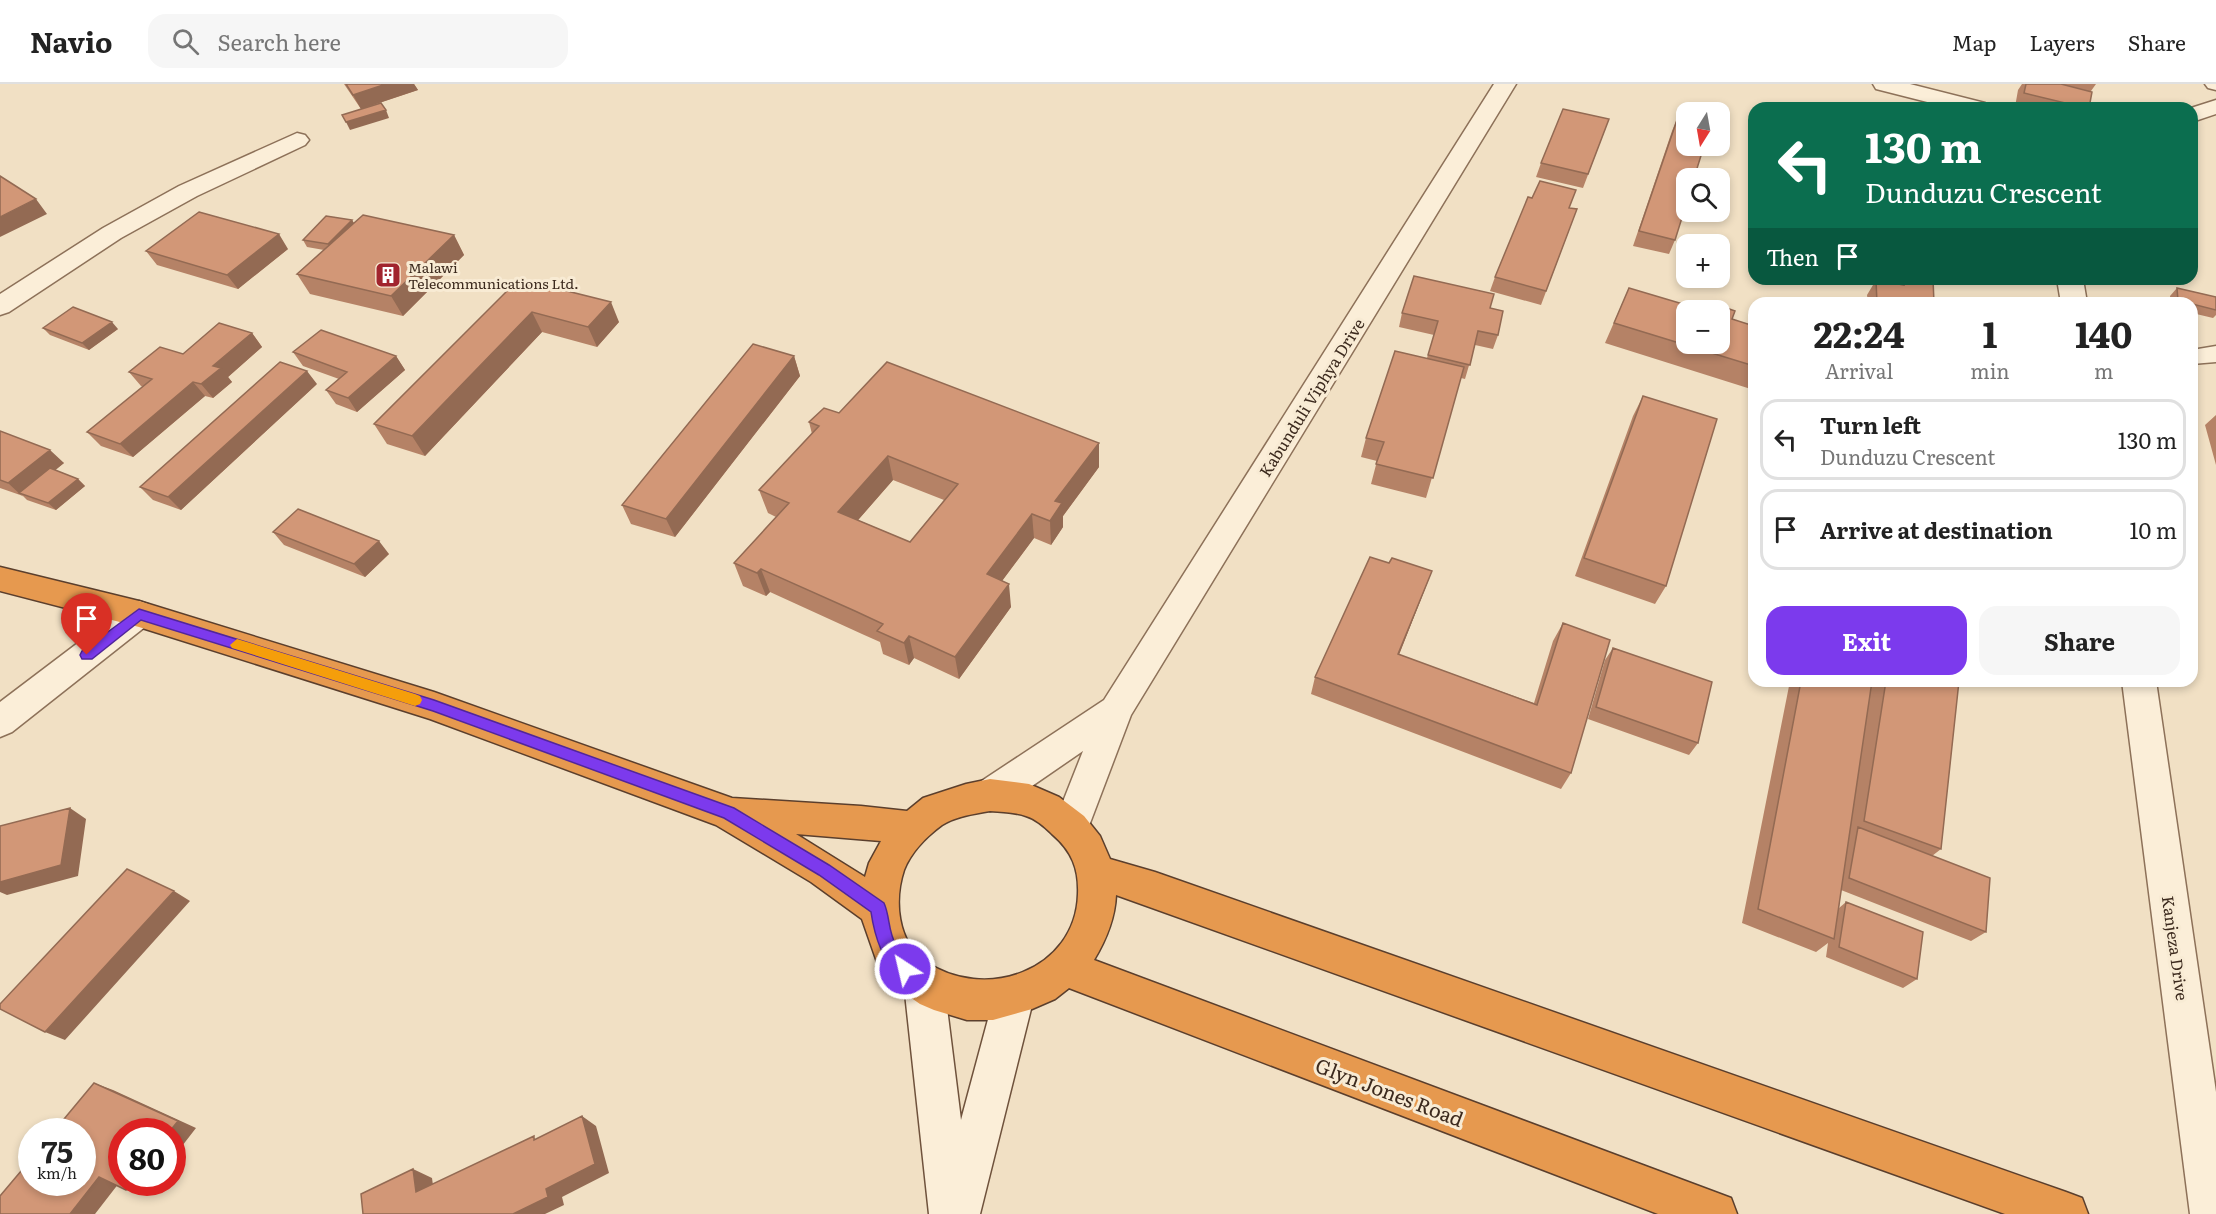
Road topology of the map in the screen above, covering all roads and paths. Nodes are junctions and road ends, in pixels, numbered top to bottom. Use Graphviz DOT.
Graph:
graph roads {
  1 [pos="1505,84"];
  2 [pos="1884,84"];
  3 [pos="1954,102"];
  4 [pos="2216,107"];
  5 [pos="2198,113"];
  6 [pos="297,140"];
  7 [pos="0,306"];
  8 [pos="2216,354"];
  9 [pos="2198,356"];
  10 [pos="0,579"];
  11 [pos="139,614"];
  12 [pos="2140,687"];
  13 [pos="1116,710"];
  14 [pos="0,722"];
  15 [pos="990,795"];
  16 [pos="729,813"];
  17 [pos="1071,827"];
  18 [pos="912,828"];
  19 [pos="1096,872"];
  20 [pos="878,908"];
  21 [pos="1065,968"];
  22 [pos="924,984"];
  23 [pos="1014,997"];
  24 [pos="951,1214"];
  25 [pos="958,1214"];
  26 [pos="1715,1214"];
  27 [pos="2066,1214"];
  28 [pos="2212,1214"];
  1 -- 13 [label="street, Kabunduli Viphya Drive"];
  2 -- 3 [label="street"];
  4 -- 5 [label="street"];
  6 -- 7 [label="street"];
  8 -- 9 [label="lane"];
  10 -- 11 [label="highway"];
  11 -- 14 [label="street"];
  11 -- 16 [label="highway"];
  12 -- 28 [label="street, Kanjeza Drive"];
  13 -- 15 [label="street"];
  13 -- 17 [label="street"];
  15 -- 17 [label="highway"];
  15 -- 18 [label="highway"];
  16 -- 18 [label="highway"];
  16 -- 20 [label="highway"];
  17 -- 19 [label="highway"];
  18 -- 20 [label="highway"];
  19 -- 21 [label="highway"];
  19 -- 27 [label="highway"];
  20 -- 22 [label="highway"];
  21 -- 23 [label="highway"];
  21 -- 26 [label="highway, Glyn Jones Road"];
  22 -- 23 [label="highway"];
  22 -- 24 [label="street"];
  23 -- 25 [label="street"];
}
